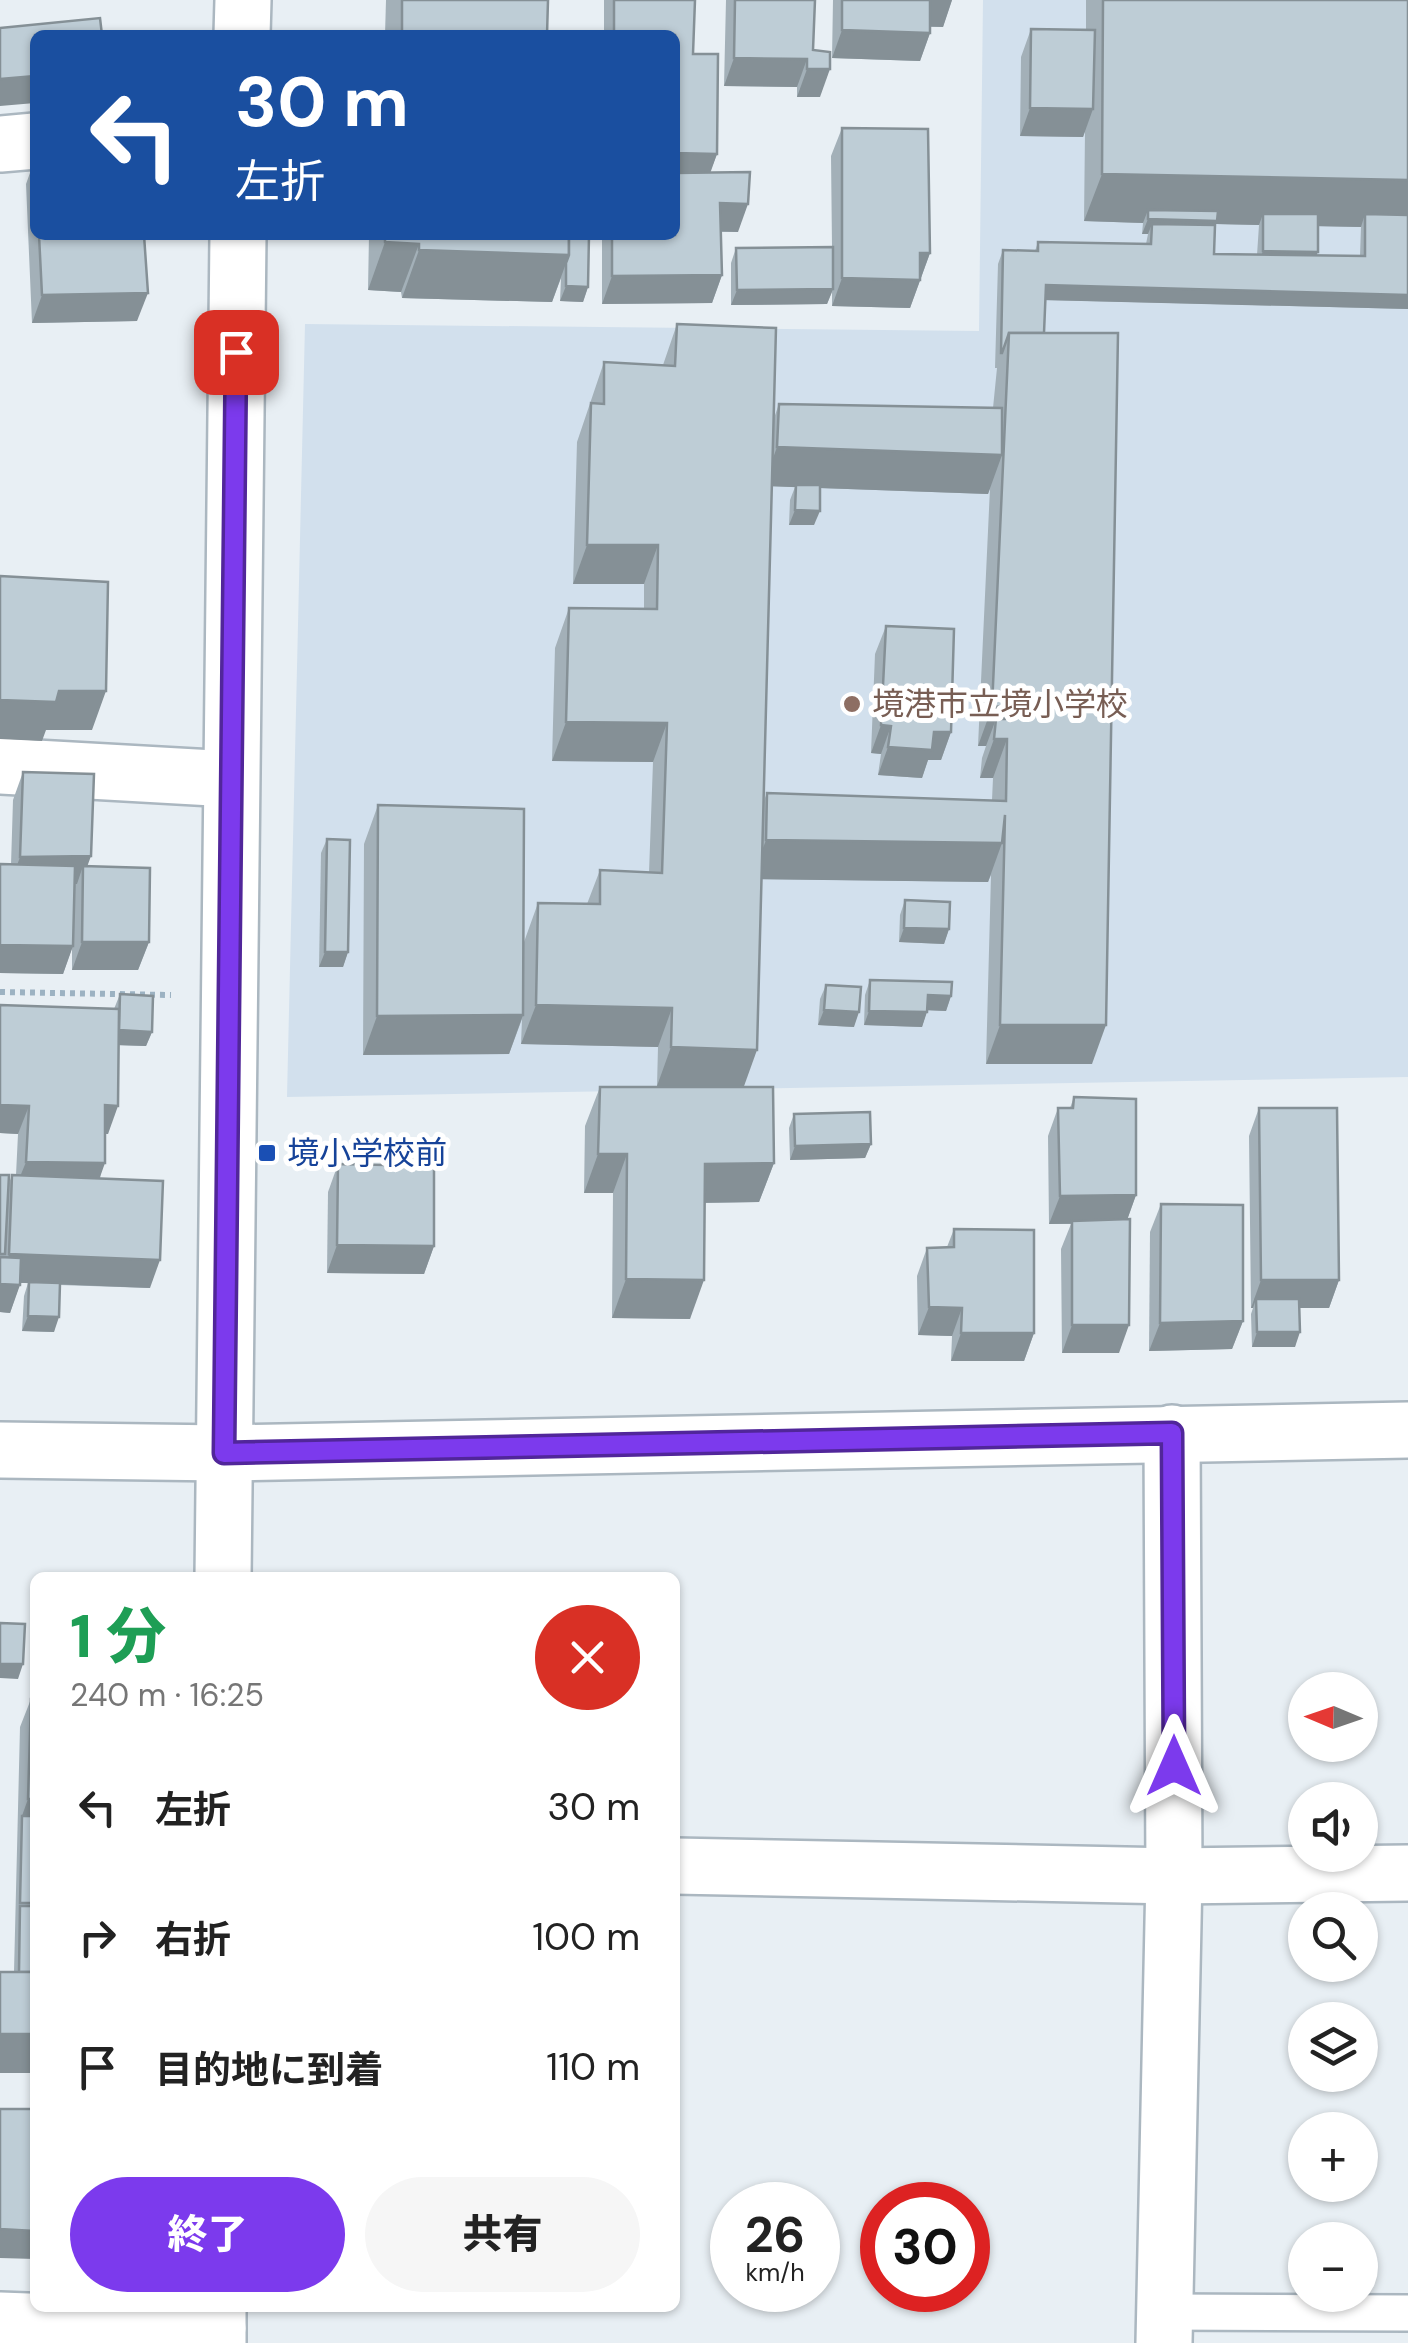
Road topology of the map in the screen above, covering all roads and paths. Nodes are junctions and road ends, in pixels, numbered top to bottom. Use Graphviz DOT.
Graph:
graph roads {
  1 [pos="243,0"];
  2 [pos="242,30"];
  3 [pos="30,141"];
  4 [pos="0,144"];
  5 [pos="238,240"];
  6 [pos="0,766"];
  7 [pos="231,779"];
  8 [pos="0,992"];
  9 [pos="172,995"];
  10 [pos="1408,1430"];
  11 [pos="1172,1433"];
  12 [pos="0,1450"];
  13 [pos="224,1453"];
  14 [pos="223,1572"];
  15 [pos="680,1866"];
  16 [pos="1408,1873"];
  17 [pos="1174,1876"];
  18 [pos="1408,2313"];
  19 [pos="0,2320"];
  20 [pos="218,2326"];
  21 [pos="1164,2328"];
  1 -- 2 [label="street"];
  3 -- 4 [label="street"];
  5 -- 7 [label="street"];
  6 -- 7 [label="street"];
  7 -- 13 [label="street"];
  8 -- 9 [label="path"];
  10 -- 11 [label="street"];
  11 -- 13 [label="street"];
  11 -- 17 [label="street"];
  12 -- 13 [label="street"];
  13 -- 14 [label="street"];
  15 -- 17 [label="street"];
  16 -- 17 [label="street"];
  17 -- 21 [label="street"];
  18 -- 21 [label="lane"];
  19 -- 20 [label="street"];
}
